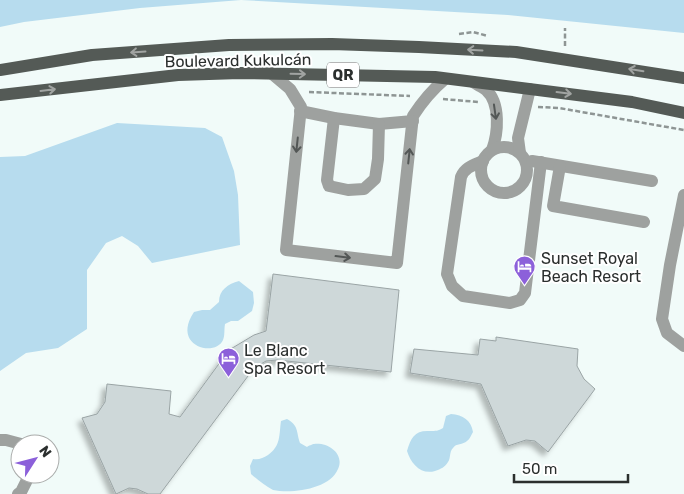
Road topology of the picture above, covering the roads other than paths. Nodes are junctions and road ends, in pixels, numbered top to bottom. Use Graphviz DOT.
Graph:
graph roads {
  1 [pos="0,70"];
  2 [pos="270,73"];
  3 [pos="445,78"];
  4 [pos="684,78"];
  5 [pos="473,82"];
  6 [pos="530,89"];
  7 [pos="0,96"];
  8 [pos="300,110"];
  9 [pos="684,113"];
  10 [pos="334,118"];
  11 [pos="413,121"];
  12 [pos="379,124"];
  13 [pos="492,150"];
  14 [pos="522,156"];
  15 [pos="483,161"];
  16 [pos="541,162"];
  17 [pos="560,166"];
  18 [pos="652,181"];
  19 [pos="684,195"];
  20 [pos="682,214"];
  21 [pos="644,222"];
  22 [pos="684,346"];
  4 -- 1 [label="main road, Boulevard Kukulcán / QR, one-way"];
  2 -- 3 [label="main road, Boulevard Kukulcán / QR, one-way"];
  7 -- 2 [label="main road, Boulevard Kukulcán / QR, one-way"];
  2 -- 8 [label="lane"];
  3 -- 5 [label="main road, Boulevard Kukulcán / QR"];
  3 -- 11 [label="lane"];
  5 -- 6 [label="main road, Boulevard Kukulcán / QR"];
  5 -- 13 [label="lane, one-way"];
  6 -- 9 [label="main road, Boulevard Kukulcán / QR, one-way"];
  6 -- 14 [label="lane"];
  8 -- 10 [label="lane"];
  8 -- 11 [label="lane, one-way"];
  10 -- 12 [label="lane"];
  10 -- 12 [label="lane"];
  11 -- 12 [label="lane"];
  13 -- 14 [label="lane"];
  13 -- 15 [label="lane"];
  14 -- 15 [label="lane"];
  14 -- 16 [label="lane"];
  15 -- 16 [label="lane"];
  16 -- 17 [label="lane"];
  17 -- 18 [label="lane"];
  17 -- 21 [label="lane"];
  19 -- 20 [label="lane"];
  20 -- 22 [label="lane"];
}
